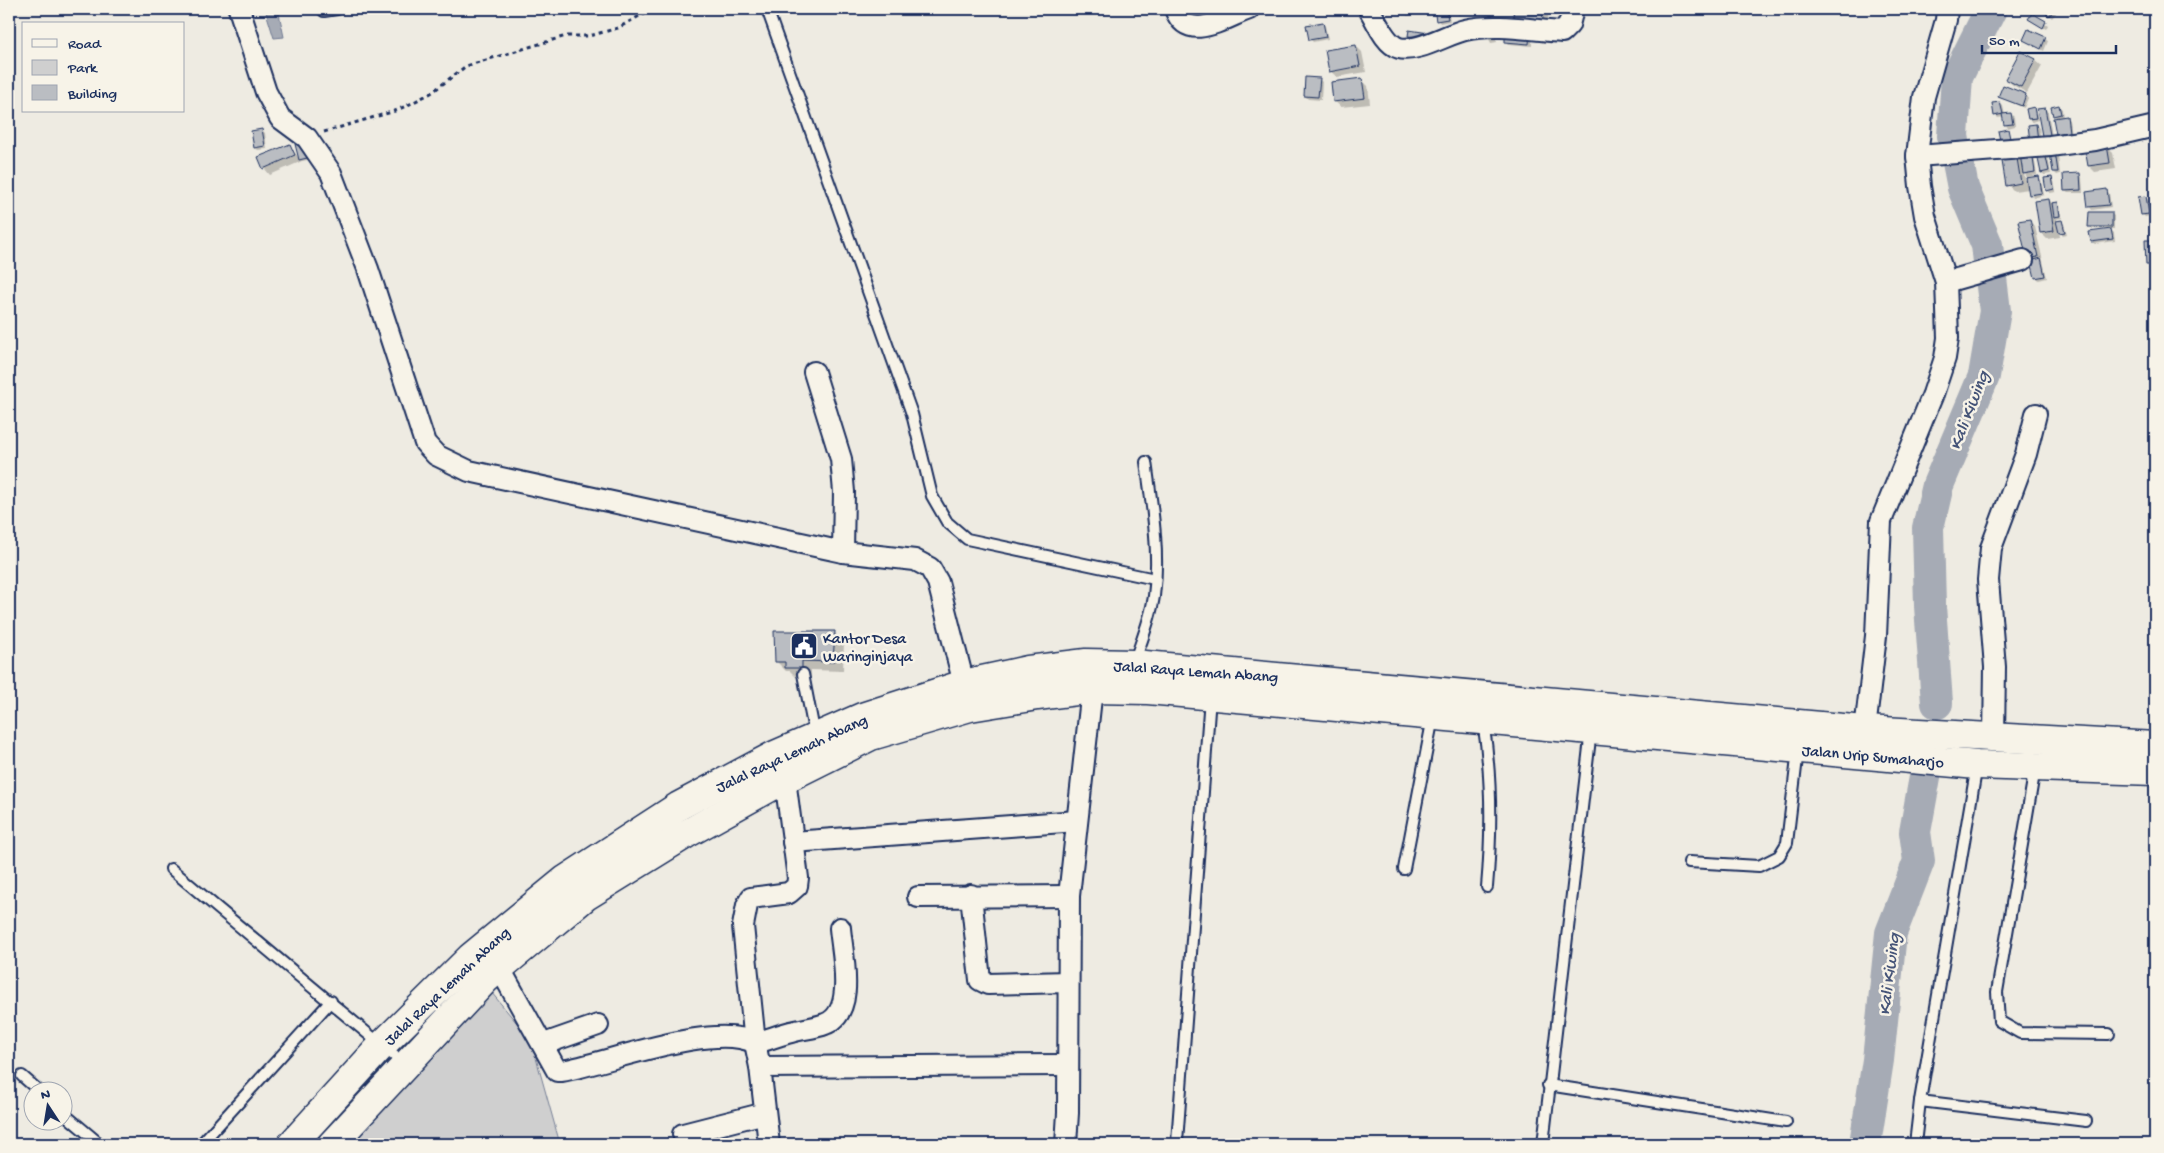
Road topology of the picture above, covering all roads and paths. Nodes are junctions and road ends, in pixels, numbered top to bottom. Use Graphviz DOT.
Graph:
graph roads {
  1 [pos="239,9"];
  2 [pos="337,9"];
  3 [pos="652,9"];
  4 [pos="767,9"];
  5 [pos="1175,9"];
  6 [pos="1249,9"];
  7 [pos="1369,9"];
  8 [pos="1573,9"];
  9 [pos="324,11"];
  10 [pos="1950,12"];
  11 [pos="2155,126"];
  12 [pos="307,138"];
  13 [pos="1918,156"];
  14 [pos="2016,262"];
  15 [pos="1946,282"];
  16 [pos="814,372"];
  17 [pos="2036,414"];
  18 [pos="1146,462"];
  19 [pos="843,552"];
  20 [pos="1155,578"];
  21 [pos="1134,664"];
  22 [pos="803,674"];
  23 [pos="964,684"];
  24 [pos="1092,689"];
  25 [pos="1210,695"];
  26 [pos="1434,716"];
  27 [pos="1593,718"];
  28 [pos="1483,720"];
  29 [pos="1865,730"];
  30 [pos="1994,737"];
  31 [pos="815,738"];
  32 [pos="2155,746"];
  33 [pos="1798,748"];
  34 [pos="1977,764"];
  35 [pos="2035,768"];
  36 [pos="2155,771"];
  37 [pos="785,779"];
  38 [pos="1078,821"];
  39 [pos="793,842"];
  40 [pos="1689,862"];
  41 [pos="1404,868"];
  42 [pos="171,869"];
  43 [pos="1487,887"];
  44 [pos="971,895"];
  45 [pos="1069,896"];
  46 [pos="918,897"];
  47 [pos="840,928"];
  48 [pos="499,967"];
  49 [pos="1068,982"];
  50 [pos="331,1001"];
  51 [pos="598,1024"];
  52 [pos="2109,1034"];
  53 [pos="755,1043"];
  54 [pos="383,1044"];
  55 [pos="544,1044"];
  56 [pos="405,1064"];
  57 [pos="1067,1065"];
  58 [pos="760,1067"];
  59 [pos="22,1076"];
  60 [pos="27,1080"];
  61 [pos="1548,1085"];
  62 [pos="1920,1101"];
  63 [pos="766,1113"];
  64 [pos="72,1120"];
  65 [pos="2086,1120"];
  66 [pos="1786,1122"];
  67 [pos="683,1134"];
  68 [pos="1178,1142"];
  69 [pos="100,1144"];
  70 [pos="202,1144"];
  71 [pos="292,1144"];
  72 [pos="332,1144"];
  73 [pos="769,1144"];
  74 [pos="1066,1144"];
  75 [pos="1543,1144"];
  76 [pos="1915,1144"];
  1 -- 12 [label="street"];
  2 -- 9 [label="lane"];
  3 -- 12 [label="path"];
  4 -- 20 [label="lane"];
  5 -- 6 [label="street"];
  7 -- 8 [label="street"];
  10 -- 13 [label="street"];
  11 -- 13 [label="street"];
  12 -- 19 [label="street"];
  13 -- 15 [label="street"];
  14 -- 15 [label="street"];
  15 -- 29 [label="street"];
  16 -- 19 [label="street"];
  17 -- 30 [label="street"];
  18 -- 20 [label="lane"];
  19 -- 23 [label="street"];
  20 -- 21 [label="lane"];
  21 -- 23 [label="highway, Jalal Raya Lemah Abang"];
  21 -- 27 [label="highway, Jalal Raya Lemah Abang"];
  22 -- 31 [label="lane"];
  23 -- 31 [label="highway, Jalal Raya Lemah Abang"];
  24 -- 25 [label="highway, Jalal Raya Lemah Abang"];
  24 -- 37 [label="highway, Jalal Raya Lemah Abang"];
  24 -- 38 [label="street"];
  25 -- 26 [label="highway, Jalal Raya Lemah Abang"];
  25 -- 68 [label="lane"];
  26 -- 28 [label="highway, Jalal Raya Lemah Abang"];
  26 -- 41 [label="lane"];
  27 -- 28 [label="highway, Jalal Raya Lemah Abang"];
  27 -- 29 [label="highway, Jalan Urip Sumaharjo"];
  27 -- 33 [label="highway, Jalan Urip Sumaharjo"];
  27 -- 61 [label="lane"];
  28 -- 43 [label="lane"];
  29 -- 30 [label="highway, Jalan Urip Sumaharjo"];
  30 -- 32 [label="highway, Jalan Urip Sumaharjo"];
  31 -- 54 [label="highway, Jalal Raya Lemah Abang"];
  33 -- 34 [label="highway, Jalan Urip Sumaharjo"];
  33 -- 40 [label="lane"];
  34 -- 35 [label="highway, Jalan Urip Sumaharjo"];
  34 -- 62 [label="lane"];
  35 -- 36 [label="highway, Jalan Urip Sumaharjo"];
  35 -- 52 [label="lane"];
  37 -- 39 [label="street"];
  37 -- 48 [label="highway, Jalal Raya Lemah Abang"];
  38 -- 39 [label="street"];
  38 -- 45 [label="street"];
  39 -- 53 [label="street"];
  42 -- 50 [label="lane"];
  44 -- 45 [label="street"];
  44 -- 46 [label="street"];
  44 -- 49 [label="street"];
  45 -- 49 [label="street"];
  47 -- 53 [label="street"];
  48 -- 55 [label="street"];
  48 -- 56 [label="highway, Jalal Raya Lemah Abang"];
  49 -- 57 [label="street"];
  50 -- 54 [label="lane"];
  50 -- 70 [label="lane"];
  51 -- 55 [label="street"];
  53 -- 55 [label="street"];
  53 -- 58 [label="street"];
  54 -- 56 [label="lane"];
  54 -- 71 [label="highway, Jalal Raya Lemah Abang"];
  56 -- 72 [label="highway, Jalal Raya Lemah Abang"];
  57 -- 58 [label="street"];
  57 -- 74 [label="street"];
  58 -- 63 [label="street"];
  59 -- 60 [label="lane"];
  61 -- 66 [label="lane"];
  61 -- 75 [label="lane"];
  62 -- 65 [label="lane"];
  62 -- 76 [label="lane"];
  63 -- 67 [label="street"];
  63 -- 73 [label="street"];
  64 -- 69 [label="lane"];
}
